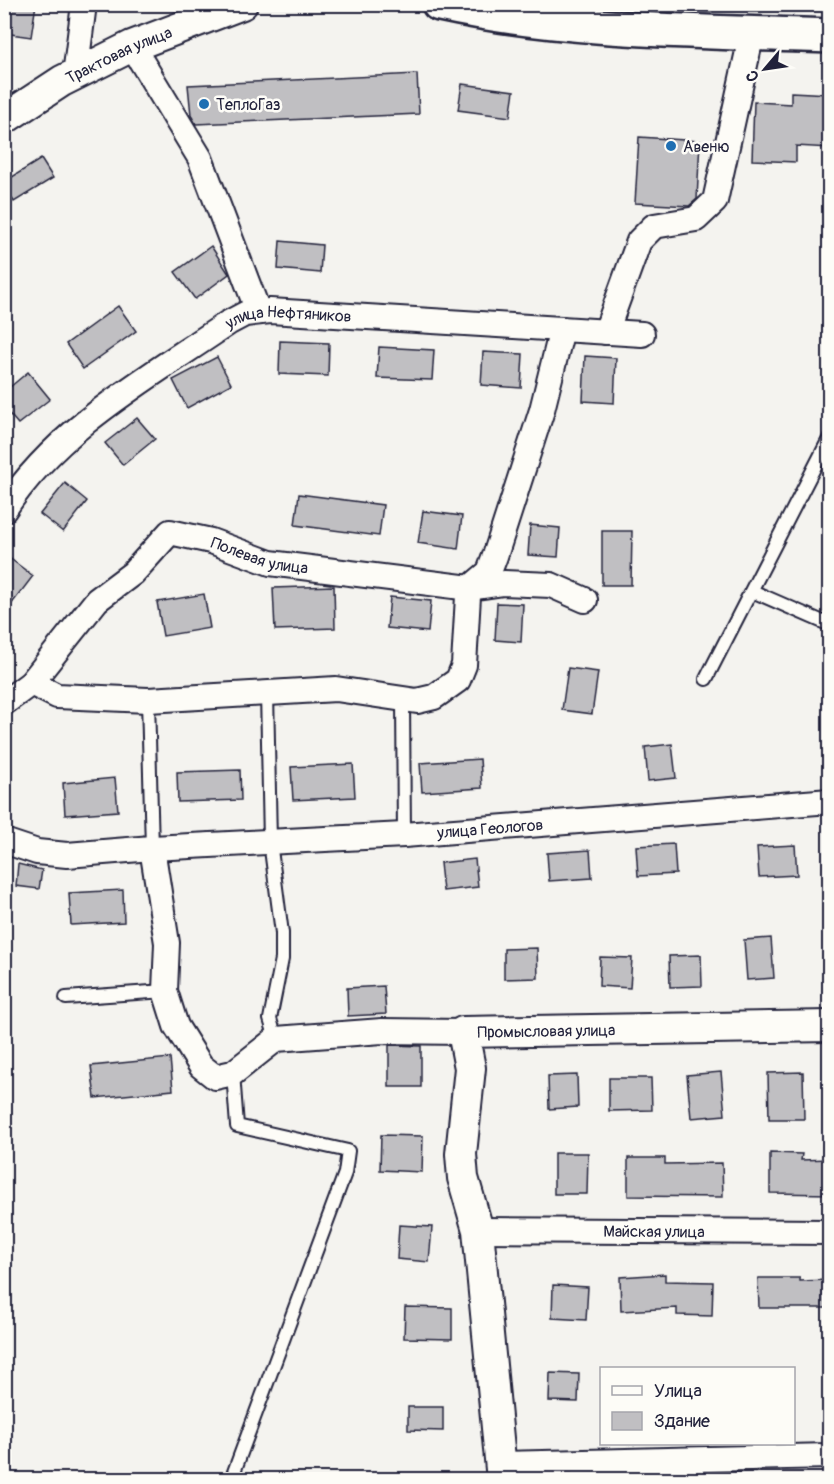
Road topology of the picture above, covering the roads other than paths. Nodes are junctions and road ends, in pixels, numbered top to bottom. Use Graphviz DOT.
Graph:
graph roads {
  1 [pos="84,4"];
  2 [pos="242,4"];
  3 [pos="439,4"];
  4 [pos="526,12"];
  5 [pos="752,33"];
  6 [pos="830,36"];
  7 [pos="132,46"];
  8 [pos="75,75"];
  9 [pos="4,119"];
  10 [pos="258,311"];
  11 [pos="562,329"];
  12 [pos="606,332"];
  13 [pos="642,334"];
  14 [pos="830,437"];
  15 [pos="4,510"];
  16 [pos="470,588"];
  17 [pos="752,591"];
  18 [pos="585,600"];
  19 [pos="830,625"];
  20 [pos="706,679"];
  21 [pos="31,683"];
  22 [pos="267,692"];
  23 [pos="148,700"];
  24 [pos="403,700"];
  25 [pos="4,703"];
  26 [pos="830,801"];
  27 [pos="404,835"];
  28 [pos="4,841"];
  29 [pos="270,842"];
  30 [pos="152,848"];
  31 [pos="165,991"];
  32 [pos="66,998"];
  33 [pos="830,1026"];
  34 [pos="463,1032"];
  35 [pos="276,1039"];
  36 [pos="233,1073"];
  37 [pos="478,1230"];
  38 [pos="830,1232"];
  39 [pos="830,1456"];
  40 [pos="501,1472"];
  41 [pos="231,1479"];
  1 -- 8 [label="street"];
  2 -- 7 [label="street, Трактовая улица"];
  3 -- 4 [label="main road"];
  4 -- 5 [label="main road"];
  5 -- 6 [label="main road"];
  5 -- 12 [label="street"];
  7 -- 8 [label="street, Трактовая улица"];
  7 -- 10 [label="street"];
  8 -- 9 [label="street, Трактовая улица"];
  10 -- 11 [label="street, улица Нефтяников"];
  10 -- 15 [label="street, улица Нефтяников"];
  11 -- 12 [label="street, улица Нефтяников"];
  11 -- 16 [label="street"];
  12 -- 13 [label="street, улица Нефтяников"];
  14 -- 17 [label="lane"];
  16 -- 18 [label="street, Полевая улица"];
  16 -- 21 [label="street, Полевая улица"];
  16 -- 24 [label="street"];
  17 -- 19 [label="lane"];
  17 -- 20 [label="lane"];
  21 -- 23 [label="street"];
  21 -- 25 [label="street, Полевая улица"];
  22 -- 23 [label="street"];
  22 -- 24 [label="street"];
  22 -- 29 [label="lane"];
  23 -- 30 [label="lane"];
  24 -- 27 [label="lane"];
  26 -- 27 [label="street, улица Геологов"];
  27 -- 29 [label="street, улица Геологов"];
  28 -- 30 [label="street, улица Геологов"];
  29 -- 30 [label="street, улица Геологов"];
  29 -- 35 [label="lane"];
  30 -- 31 [label="street"];
  31 -- 32 [label="lane"];
  31 -- 36 [label="street"];
  33 -- 34 [label="street, Промысловая улица"];
  34 -- 35 [label="street"];
  34 -- 37 [label="street, Промысловая улица"];
  35 -- 36 [label="street"];
  36 -- 41 [label="lane"];
  37 -- 38 [label="street, Майская улица"];
  37 -- 40 [label="street, Промысловая улица"];
  39 -- 40 [label="street"];
}
